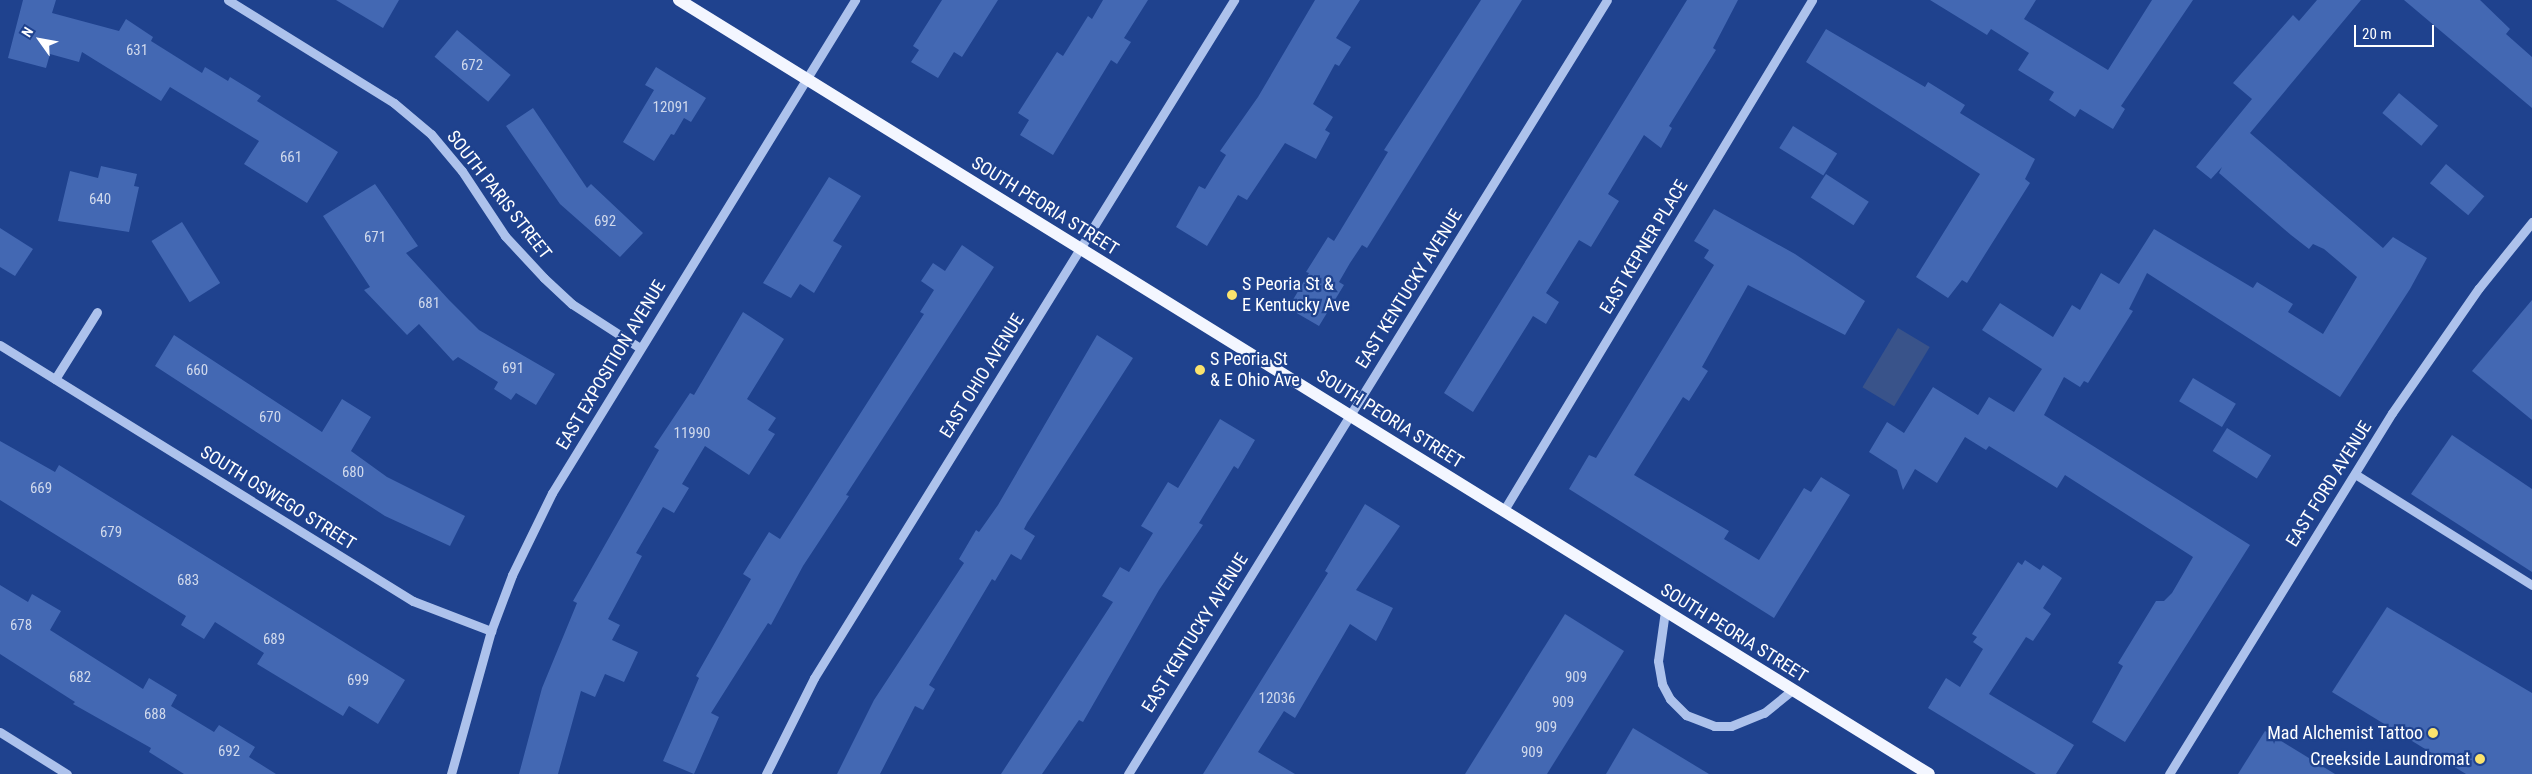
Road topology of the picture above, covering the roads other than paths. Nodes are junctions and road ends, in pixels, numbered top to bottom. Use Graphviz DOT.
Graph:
graph roads {
  1 [pos="228,0"];
  2 [pos="679,0"];
  3 [pos="855,0"];
  4 [pos="1234,0"];
  5 [pos="1607,0"];
  6 [pos="1812,0"];
  7 [pos="806,79"];
  8 [pos="2532,222"];
  9 [pos="1080,248"];
  10 [pos="96,312"];
  11 [pos="0,345"];
  12 [pos="640,348"];
  13 [pos="55,379"];
  14 [pos="1350,415"];
  15 [pos="2355,474"];
  16 [pos="1504,510"];
  17 [pos="2532,584"];
  18 [pos="1665,611"];
  19 [pos="491,631"];
  20 [pos="1792,690"];
  21 [pos="0,732"];
  22 [pos="67,774"];
  23 [pos="451,774"];
  24 [pos="766,774"];
  25 [pos="1128,774"];
  26 [pos="1929,774"];
  27 [pos="2169,774"];
  1 -- 12 [label="street, SOUTH PARIS STREET"];
  2 -- 7 [label="main road, SOUTH PEORIA STREET"];
  3 -- 7 [label="street, EAST EXPOSITION AVENUE"];
  4 -- 9 [label="street, EAST OHIO AVENUE"];
  5 -- 14 [label="street, EAST KENTUCKY AVENUE"];
  6 -- 16 [label="street, EAST KEPNER PLACE"];
  7 -- 9 [label="main road, SOUTH PEORIA STREET"];
  7 -- 12 [label="street, EAST EXPOSITION AVENUE"];
  8 -- 15 [label="street, EAST FORD AVENUE"];
  9 -- 14 [label="main road, SOUTH PEORIA STREET"];
  9 -- 24 [label="street, EAST OHIO AVENUE"];
  10 -- 13 [label="street"];
  11 -- 13 [label="street, SOUTH OSWEGO STREET"];
  12 -- 19 [label="street, EAST EXPOSITION AVENUE"];
  13 -- 19 [label="street, SOUTH OSWEGO STREET"];
  14 -- 16 [label="main road, SOUTH PEORIA STREET"];
  14 -- 25 [label="street, EAST KENTUCKY AVENUE"];
  15 -- 17 [label="street"];
  15 -- 27 [label="street, EAST FORD AVENUE"];
  16 -- 18 [label="main road, SOUTH PEORIA STREET"];
  18 -- 20 [label="main road, SOUTH PEORIA STREET"];
  18 -- 20 [label="street"];
  19 -- 23 [label="street, EAST EXPOSITION AVENUE"];
  20 -- 26 [label="main road, SOUTH PEORIA STREET"];
  21 -- 22 [label="street"];
}
